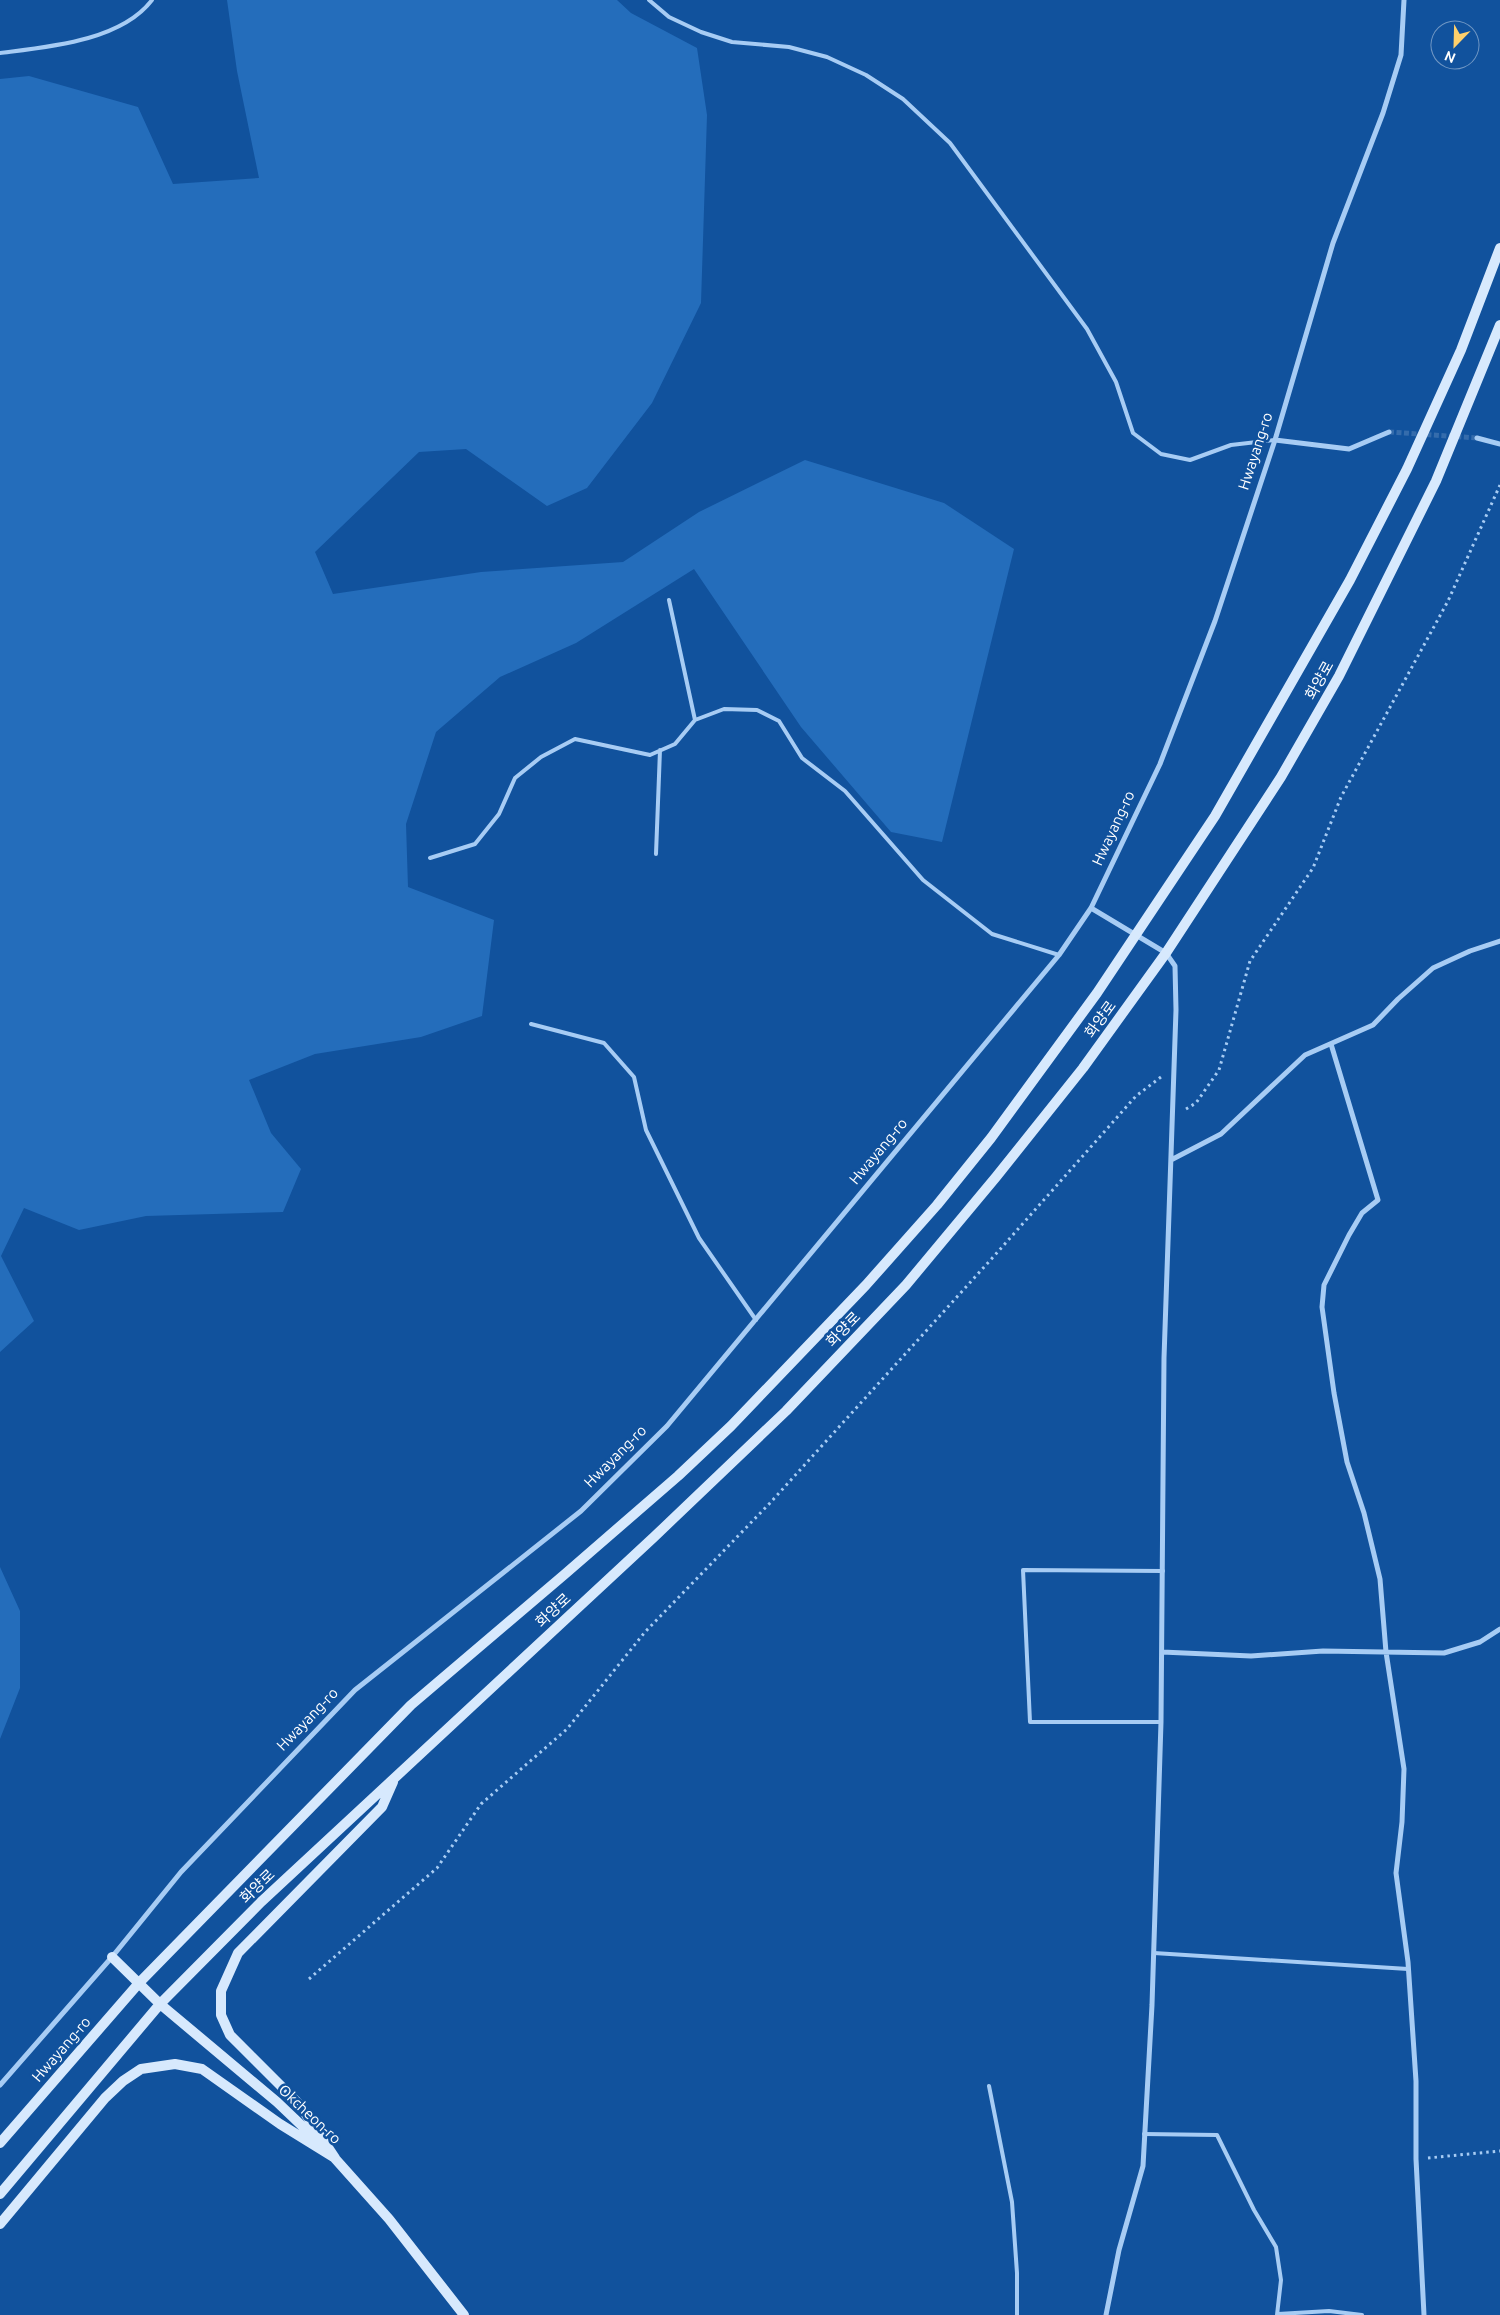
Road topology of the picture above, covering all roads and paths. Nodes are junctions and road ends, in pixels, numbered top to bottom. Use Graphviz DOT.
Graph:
graph roads {
  1 [pos="152,0"];
  2 [pos="649,0"];
  3 [pos="1404,0"];
  4 [pos="0,53"];
  5 [pos="1500,248"];
  6 [pos="1500,325"];
  7 [pos="1389,432"];
  8 [pos="1478,438"];
  9 [pos="1275,440"];
  10 [pos="1500,444"];
  11 [pos="1500,485"];
  12 [pos="669,600"];
  13 [pos="695,720"];
  14 [pos="660,750"];
  15 [pos="656,854"];
  16 [pos="430,858"];
  17 [pos="1091,908"];
  18 [pos="1137,934"];
  19 [pos="1500,941"];
  20 [pos="1166,952"];
  21 [pos="1059,955"];
  22 [pos="531,1024"];
  23 [pos="1331,1044"];
  24 [pos="1174,1068"];
  25 [pos="1172,1115"];
  26 [pos="1171,1160"];
  27 [pos="756,1320"];
  28 [pos="1163,1571"];
  29 [pos="1500,1629"];
  30 [pos="1162,1652"];
  31 [pos="1386,1652"];
  32 [pos="1162,1722"];
  33 [pos="395,1777"];
  34 [pos="1154,1953"];
  35 [pos="112,1957"];
  36 [pos="1408,1969"];
  37 [pos="308,1979"];
  38 [pos="138,1984"];
  39 [pos="160,2004"];
  40 [pos="0,2085"];
  41 [pos="989,2086"];
  42 [pos="1144,2134"];
  43 [pos="0,2143"];
  44 [pos="1500,2151"];
  45 [pos="335,2158"];
  46 [pos="1416,2159"];
  47 [pos="0,2194"];
  48 [pos="0,2224"];
  49 [pos="464,2315"];
  50 [pos="1017,2315"];
  51 [pos="1106,2315"];
  52 [pos="1278,2315"];
  53 [pos="1362,2315"];
  54 [pos="1424,2315"];
  1 -- 4 [label="lane"];
  2 -- 9 [label="lane"];
  3 -- 9 [label="street, Hwayang-ro"];
  5 -- 18 [label="main road, Hwayang-ro"];
  6 -- 20 [label="main road, 화양로"];
  7 -- 9 [label="street"];
  8 -- 10 [label="street"];
  9 -- 17 [label="street, Hwayang-ro"];
  11 -- 25 [label="path"];
  12 -- 13 [label="lane"];
  13 -- 14 [label="lane"];
  13 -- 21 [label="lane"];
  14 -- 15 [label="lane"];
  14 -- 16 [label="lane"];
  17 -- 18 [label="street"];
  17 -- 21 [label="street, Hwayang-ro"];
  18 -- 20 [label="street"];
  18 -- 38 [label="main road, Hwayang-ro"];
  19 -- 23 [label="street"];
  20 -- 24 [label="street"];
  20 -- 33 [label="main road, 화양로"];
  21 -- 27 [label="street, Hwayang-ro"];
  22 -- 27 [label="lane"];
  23 -- 26 [label="street"];
  23 -- 31 [label="street"];
  24 -- 25 [label="street"];
  24 -- 37 [label="path"];
  25 -- 26 [label="street"];
  26 -- 28 [label="street"];
  27 -- 35 [label="street, Hwayang-ro"];
  28 -- 30 [label="street"];
  28 -- 32 [label="lane"];
  29 -- 31 [label="street"];
  30 -- 31 [label="street"];
  30 -- 32 [label="street"];
  31 -- 36 [label="street"];
  32 -- 34 [label="street"];
  33 -- 39 [label="main road, 화양로"];
  33 -- 45 [label="main road"];
  34 -- 36 [label="lane"];
  34 -- 42 [label="street"];
  35 -- 38 [label="main road, Okcheon-ro"];
  35 -- 40 [label="street, Hwayang-ro"];
  36 -- 46 [label="street"];
  38 -- 39 [label="main road, Okcheon-ro"];
  38 -- 43 [label="main road, Hwayang-ro"];
  39 -- 45 [label="main road, Okcheon-ro"];
  39 -- 47 [label="main road, 화양로"];
  41 -- 50 [label="lane"];
  42 -- 51 [label="street"];
  42 -- 52 [label="lane"];
  44 -- 46 [label="path"];
  45 -- 48 [label="main road"];
  45 -- 49 [label="main road, Okcheon-ro"];
  46 -- 54 [label="street"];
  52 -- 53 [label="lane"];
}
